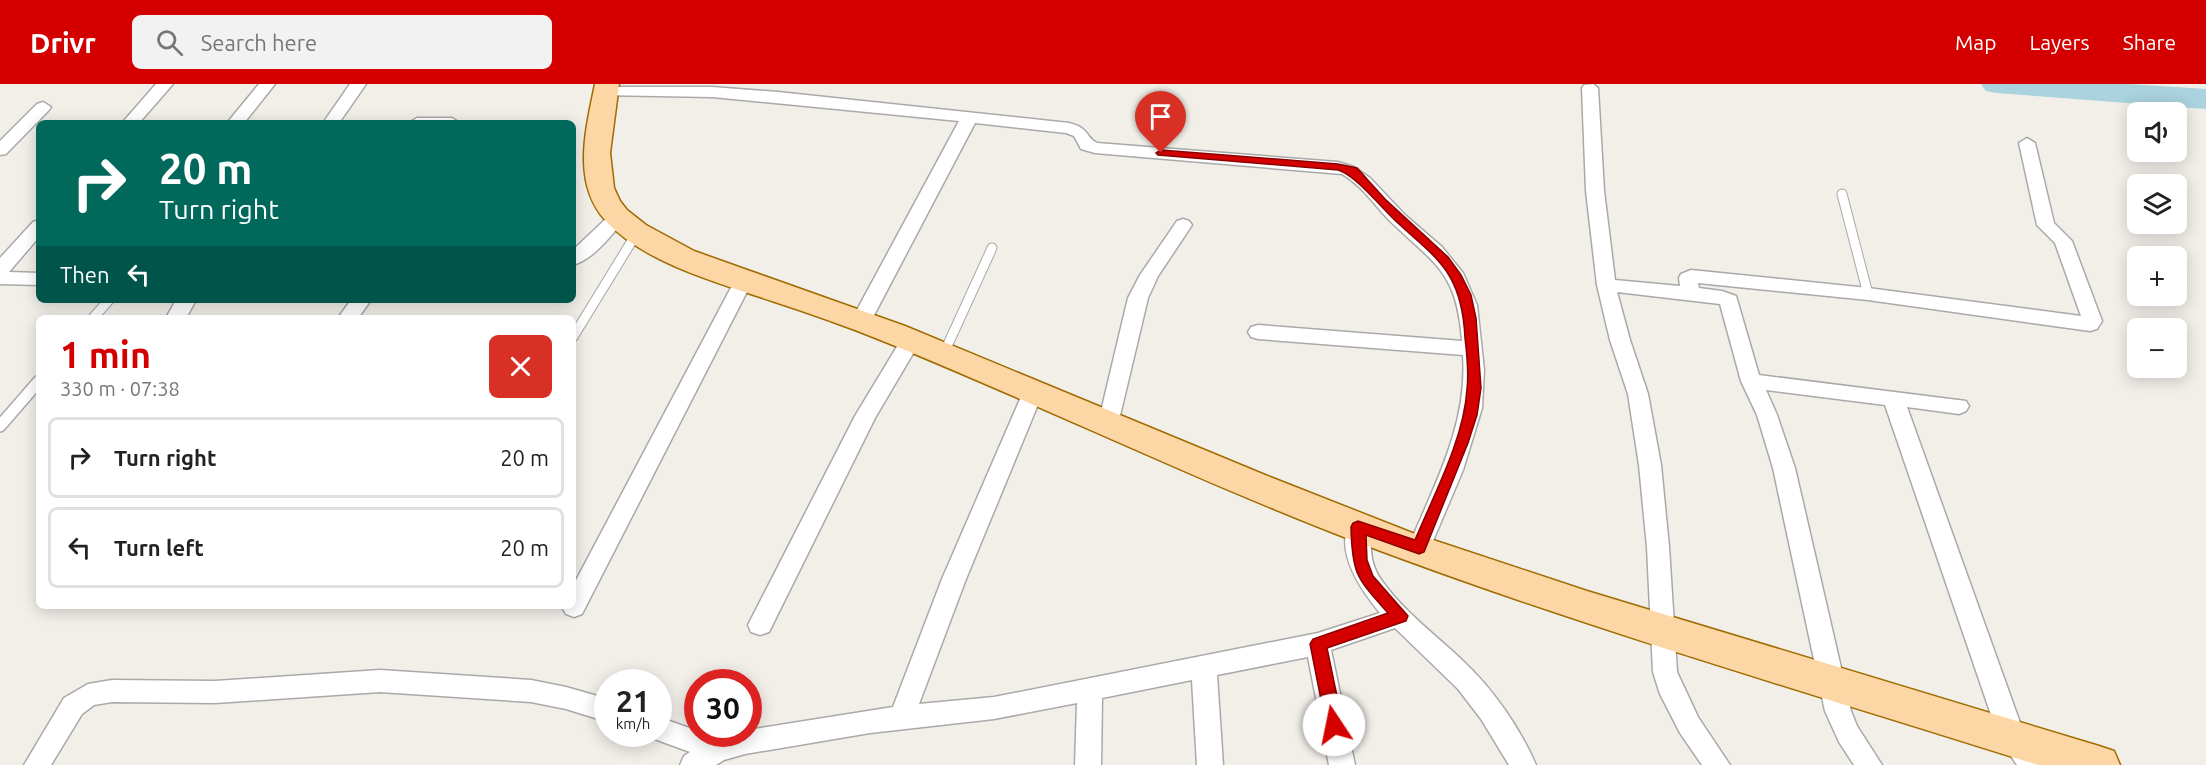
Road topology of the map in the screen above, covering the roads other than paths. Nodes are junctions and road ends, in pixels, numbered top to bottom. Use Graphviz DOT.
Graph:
graph roads {
  1 [pos="165,84"];
  2 [pos="267,84"];
  3 [pos="358,84"];
  4 [pos="606,88"];
  5 [pos="1590,88"];
  6 [pos="43,107"];
  7 [pos="969,118"];
  8 [pos="133,120"];
  9 [pos="237,120"];
  10 [pos="333,120"];
  11 [pos="2026,144"];
  12 [pos="0,150"];
  13 [pos="1842,194"];
  14 [pos="628,224"];
  15 [pos="1183,225"];
  16 [pos="36,229"];
  17 [pos="992,248"];
  18 [pos="576,256"];
  19 [pos="0,270"];
  20 [pos="0,278"];
  21 [pos="36,279"];
  22 [pos="744,280"];
  23 [pos="1606,285"];
  24 [pos="1691,294"];
  25 [pos="1868,294"];
  26 [pos="106,303"];
  27 [pos="96,315"];
  28 [pos="861,321"];
  29 [pos="576,331"];
  30 [pos="1258,332"];
  31 [pos="911,340"];
  32 [pos="1473,349"];
  33 [pos="944,353"];
  34 [pos="1752,381"];
  35 [pos="36,384"];
  36 [pos="1034,390"];
  37 [pos="1893,398"];
  38 [pos="1959,406"];
  39 [pos="1108,424"];
  40 [pos="0,426"];
  41 [pos="1358,527"];
  42 [pos="1419,548"];
  43 [pos="576,603"];
  44 [pos="1400,616"];
  45 [pos="760,626"];
  46 [pos="1663,630"];
  47 [pos="1318,644"];
  48 [pos="1204,666"];
  49 [pos="1832,684"];
  50 [pos="1090,689"];
  51 [pos="594,707"];
  52 [pos="902,717"];
  53 [pos="672,734"];
  54 [pos="2012,738"];
  55 [pos="717,750"];
  56 [pos="37,765"];
  57 [pos="693,765"];
  58 [pos="1088,765"];
  59 [pos="1210,765"];
  60 [pos="1342,765"];
  61 [pos="1523,765"];
  62 [pos="1717,765"];
  63 [pos="1869,765"];
  64 [pos="2033,765"];
  65 [pos="2099,765"];
  1 -- 8 [label="street"];
  2 -- 9 [label="street"];
  3 -- 10 [label="street"];
  4 -- 7 [label="street"];
  4 -- 14 [label="main road"];
  5 -- 23 [label="street"];
  6 -- 12 [label="street"];
  7 -- 28 [label="street"];
  7 -- 32 [label="street"];
  11 -- 25 [label="street"];
  13 -- 25 [label="lane"];
  14 -- 18 [label="street"];
  14 -- 22 [label="main road"];
  14 -- 29 [label="lane"];
  15 -- 39 [label="street"];
  16 -- 19 [label="street"];
  17 -- 33 [label="lane"];
  20 -- 21 [label="street"];
  22 -- 28 [label="main road"];
  22 -- 43 [label="street"];
  23 -- 24 [label="street"];
  23 -- 46 [label="street"];
  24 -- 25 [label="street"];
  24 -- 34 [label="street"];
  26 -- 27 [label="lane"];
  28 -- 31 [label="main road"];
  30 -- 32 [label="street"];
  31 -- 33 [label="main road"];
  31 -- 45 [label="street"];
  32 -- 42 [label="street"];
  33 -- 36 [label="main road"];
  34 -- 37 [label="street"];
  34 -- 49 [label="street"];
  35 -- 40 [label="lane"];
  36 -- 39 [label="main road"];
  36 -- 52 [label="street"];
  37 -- 38 [label="street"];
  37 -- 54 [label="street"];
  39 -- 41 [label="main road"];
  41 -- 42 [label="main road"];
  41 -- 44 [label="street"];
  42 -- 46 [label="main road"];
  44 -- 47 [label="street"];
  44 -- 61 [label="street"];
  46 -- 49 [label="main road"];
  46 -- 62 [label="street"];
  47 -- 48 [label="street"];
  47 -- 60 [label="street"];
  48 -- 50 [label="street"];
  48 -- 59 [label="street"];
  49 -- 54 [label="main road"];
  49 -- 63 [label="street"];
  50 -- 52 [label="street"];
  50 -- 58 [label="street"];
  51 -- 56 [label="street"];
  52 -- 55 [label="street"];
  53 -- 55 [label="street"];
  54 -- 64 [label="street"];
  54 -- 65 [label="main road"];
  55 -- 57 [label="street"];
}
